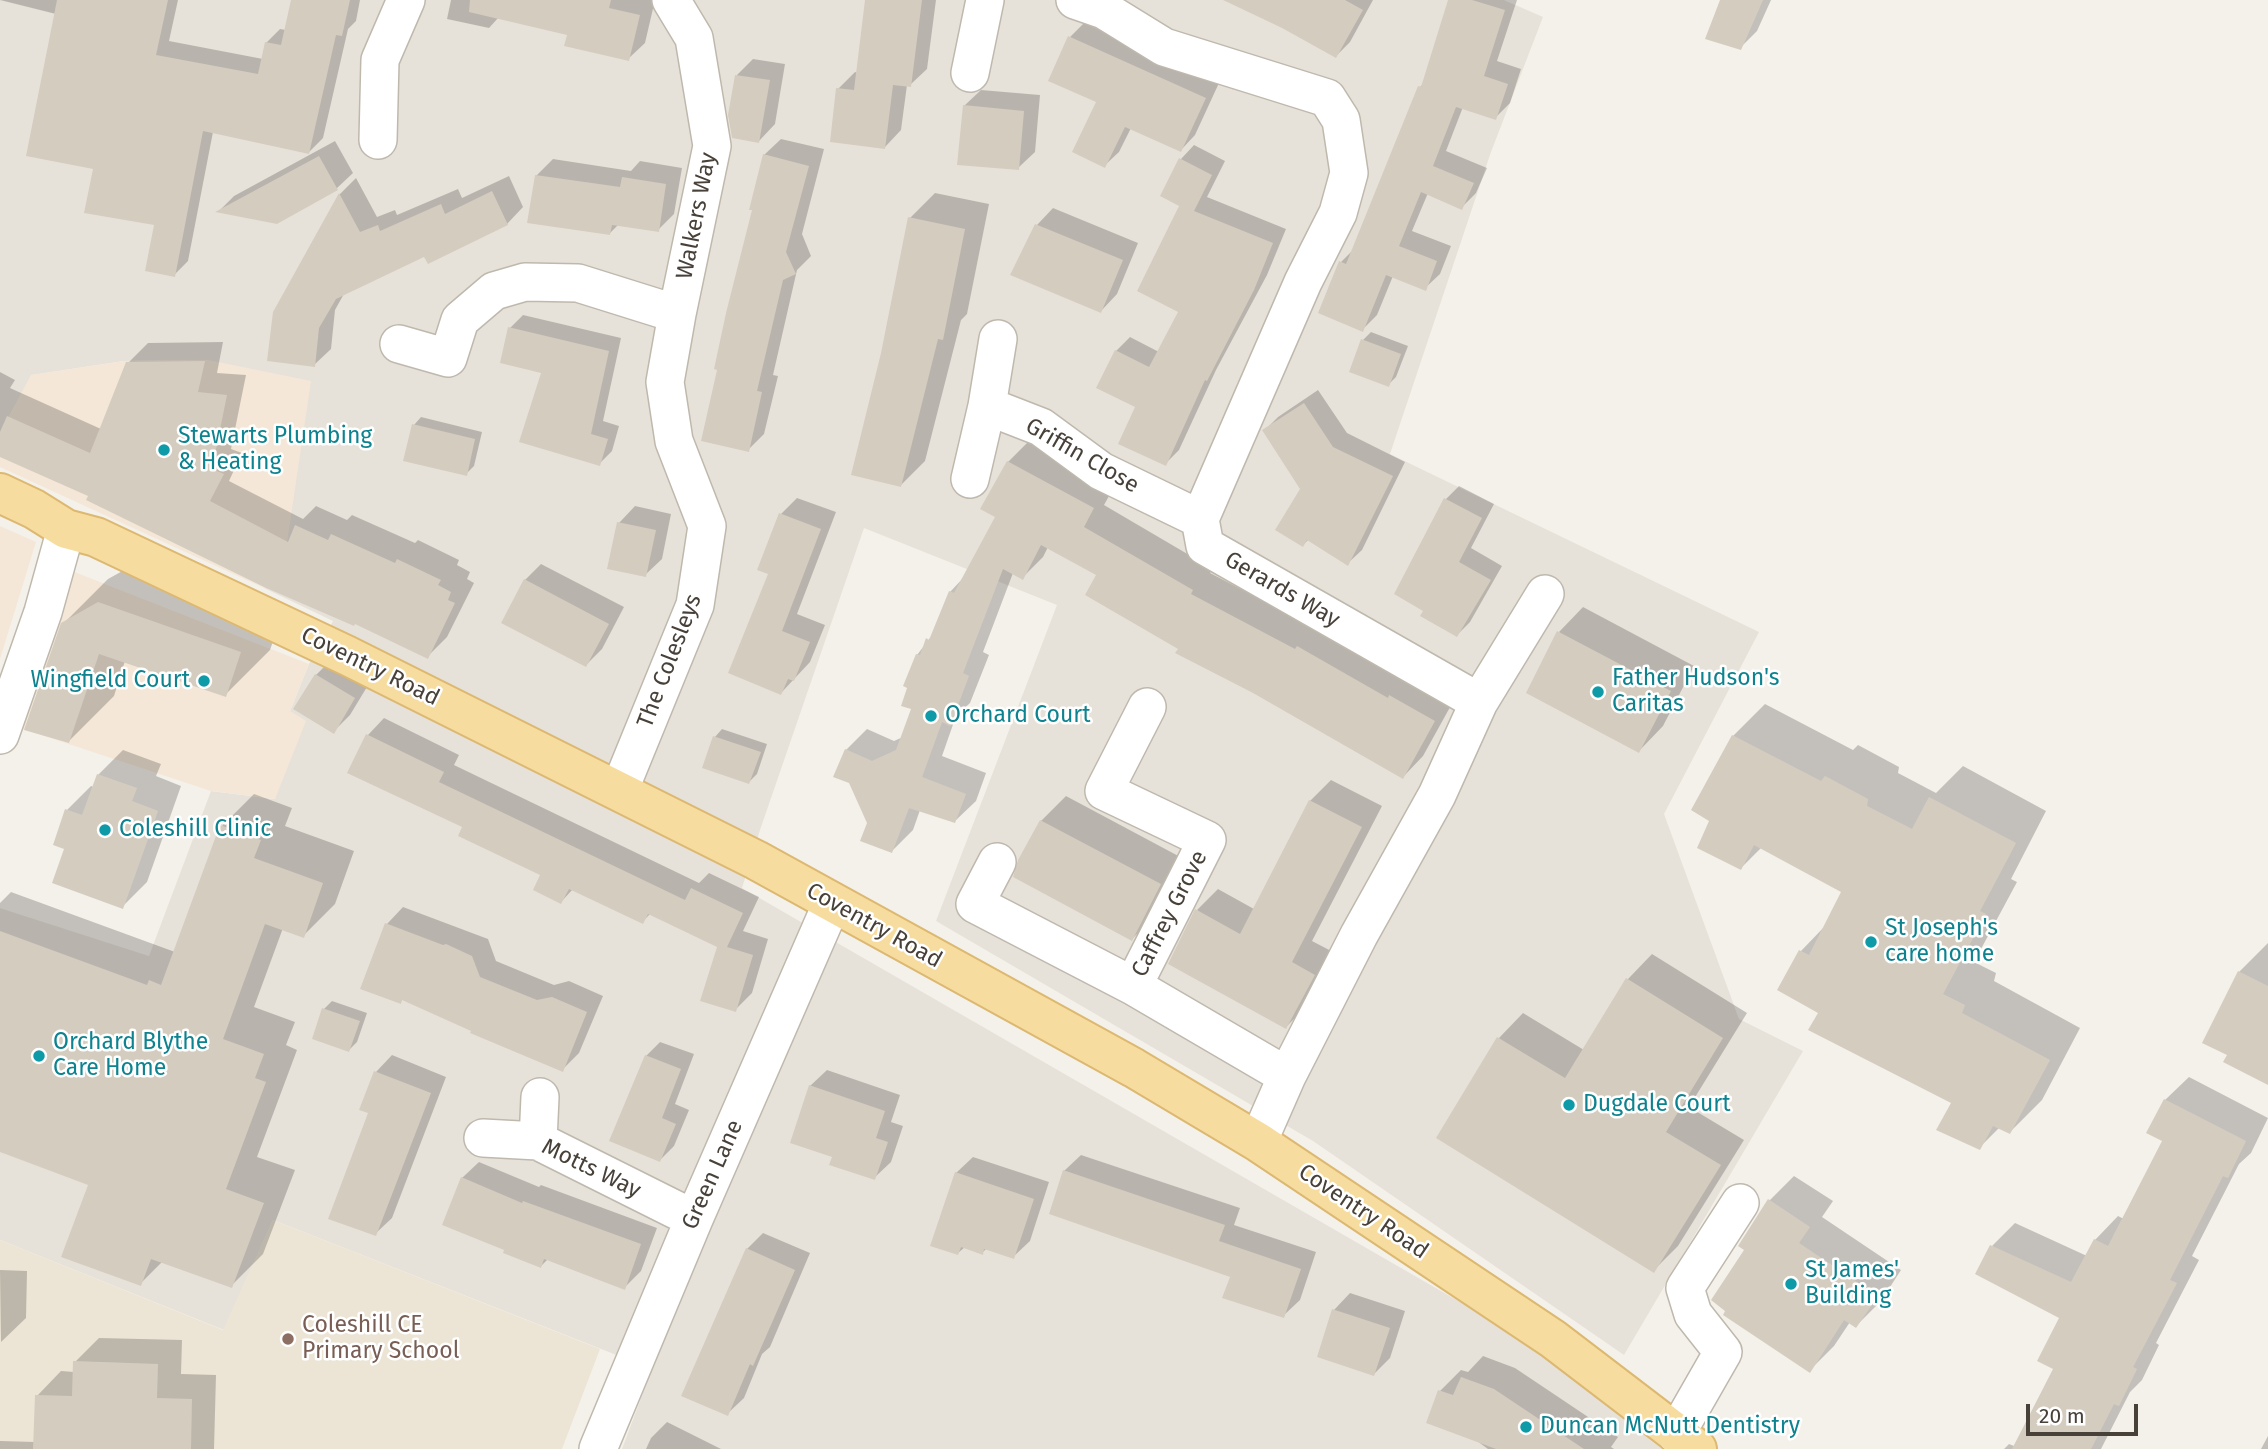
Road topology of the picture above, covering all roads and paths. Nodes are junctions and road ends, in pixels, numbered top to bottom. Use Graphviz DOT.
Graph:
graph roads {
  1 [pos="406,0"];
  2 [pos="671,0"];
  3 [pos="985,0"];
  4 [pos="1075,0"];
  5 [pos="970,74"];
  6 [pos="378,140"];
  7 [pos="677,314"];
  8 [pos="998,340"];
  9 [pos="399,345"];
  10 [pos="987,406"];
  11 [pos="970,478"];
  12 [pos="0,493"];
  13 [pos="1200,519"];
  14 [pos="66,529"];
  15 [pos="1545,594"];
  16 [pos="1479,702"];
  17 [pos="1147,707"];
  18 [pos="0,734"];
  19 [pos="619,791"];
  20 [pos="997,862"];
  21 [pos="832,903"];
  22 [pos="1133,986"];
  23 [pos="1287,1076"];
  24 [pos="540,1097"];
  25 [pos="483,1138"];
  26 [pos="538,1141"];
  27 [pos="1258,1142"];
  28 [pos="1740,1203"];
  29 [pos="694,1219"];
  30 [pos="1686,1441"];
  31 [pos="598,1449"];
  1 -- 6 [label="street"];
  2 -- 7 [label="street, Walkers Way"];
  3 -- 5 [label="street"];
  4 -- 13 [label="street"];
  7 -- 9 [label="street"];
  7 -- 19 [label="street, The Colesleys"];
  8 -- 10 [label="street"];
  10 -- 11 [label="street"];
  10 -- 13 [label="street, Griffin Close"];
  12 -- 14 [label="main road, Coventry Road"];
  13 -- 16 [label="street, Gerards Way"];
  14 -- 18 [label="street"];
  14 -- 19 [label="main road, Coventry Road"];
  15 -- 16 [label="street"];
  16 -- 23 [label="street"];
  17 -- 22 [label="street, Caffrey Grove"];
  19 -- 21 [label="main road, Coventry Road"];
  20 -- 22 [label="street, Caffrey Grove"];
  21 -- 27 [label="main road, Coventry Road"];
  21 -- 29 [label="street, Green Lane"];
  22 -- 23 [label="street, Caffrey Grove"];
  23 -- 27 [label="street"];
  24 -- 26 [label="street"];
  25 -- 26 [label="street, Motts Way"];
  26 -- 29 [label="street, Motts Way"];
  27 -- 30 [label="main road, Coventry Road"];
  28 -- 30 [label="street"];
  29 -- 31 [label="street, Green Lane"];
}
